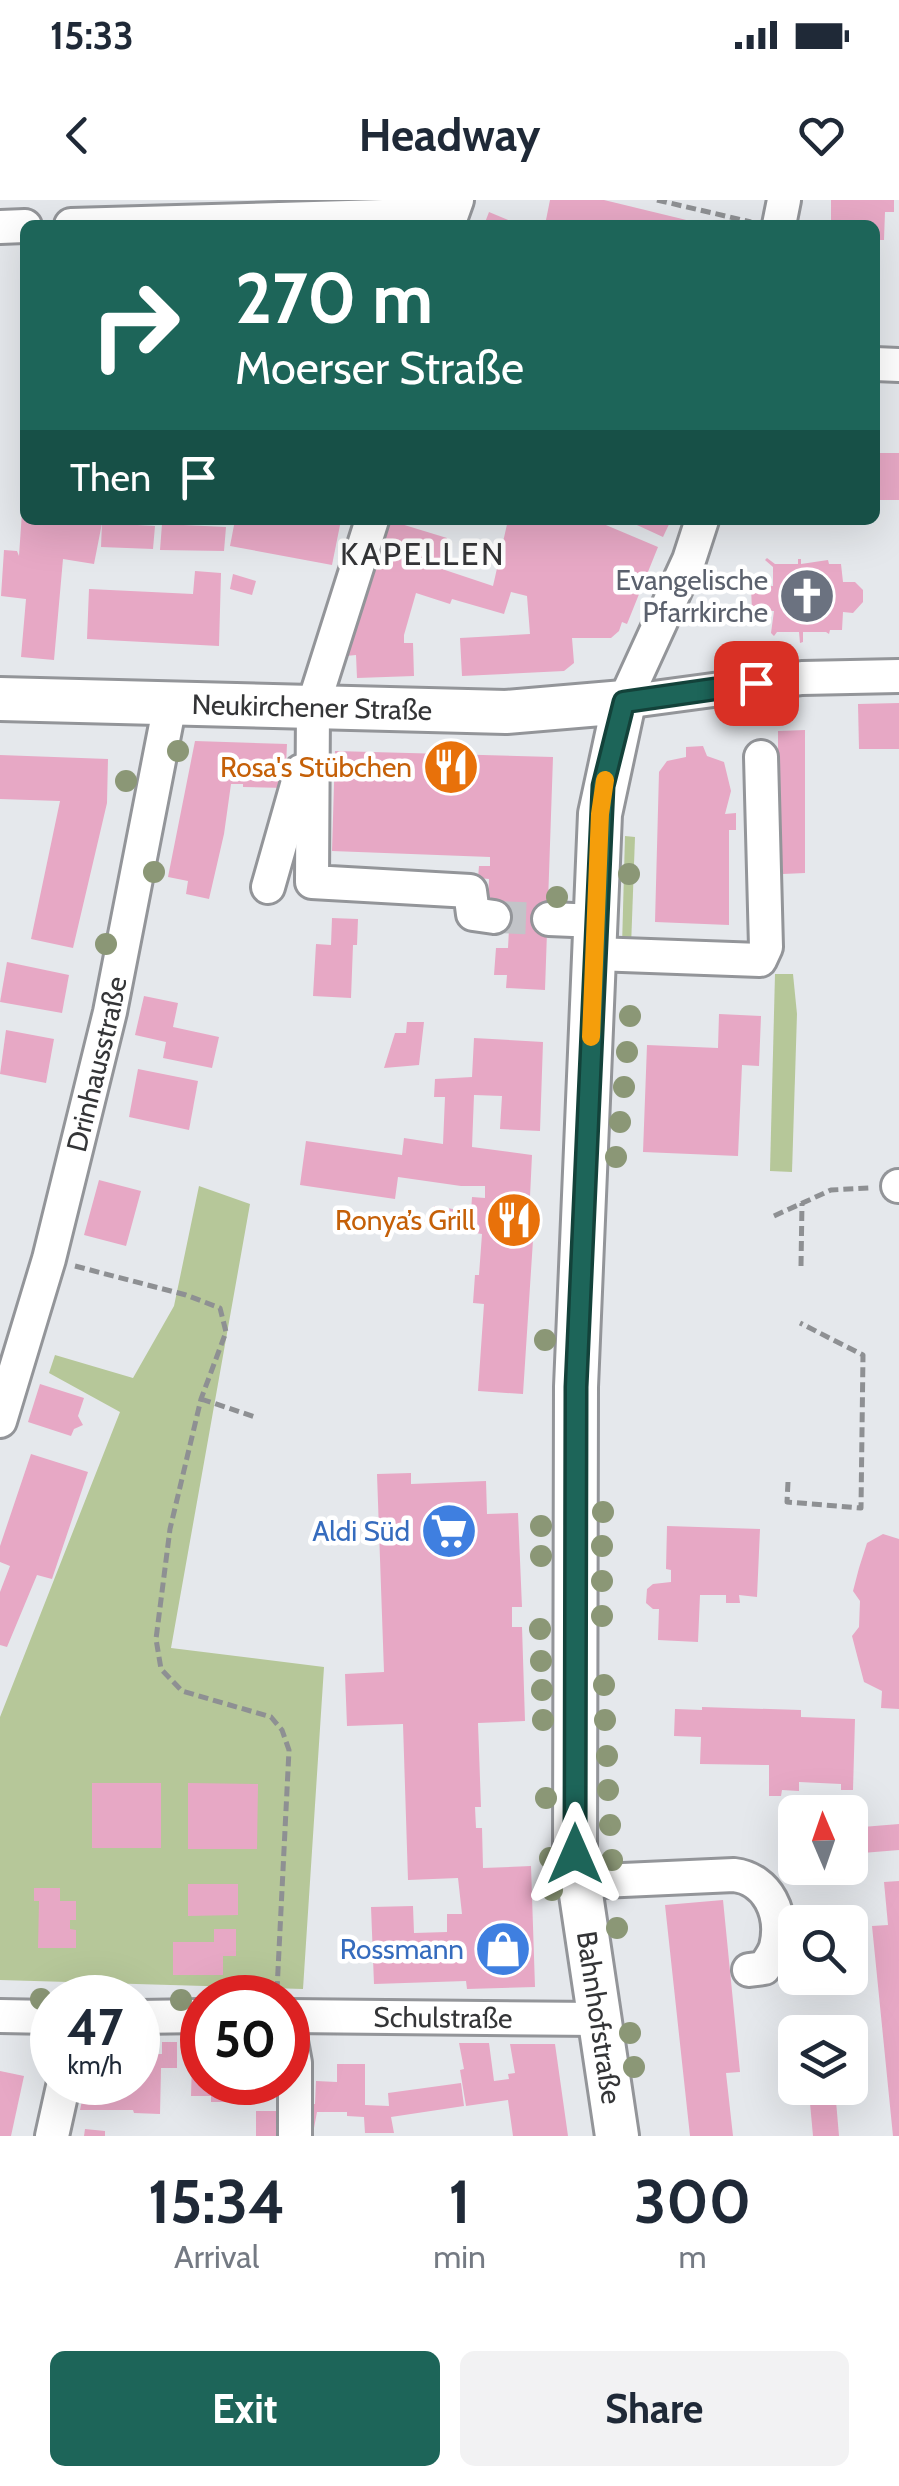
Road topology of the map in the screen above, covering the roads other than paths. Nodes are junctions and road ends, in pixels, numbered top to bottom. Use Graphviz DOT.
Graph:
graph roads {
  1 [pos="455,207"];
  2 [pos="178,220"];
  3 [pos="371,525"];
  4 [pos="700,525"];
  5 [pos="899,676"];
  6 [pos="0,700"];
  7 [pos="624,702"];
  8 [pos="170,704"];
  9 [pos="313,720"];
  10 [pos="760,758"];
  11 [pos="268,887"];
  12 [pos="494,917"];
  13 [pos="548,919"];
  14 [pos="596,937"];
  15 [pos="0,1421"];
  16 [pos="579,1882"];
  17 [pos="749,1970"];
  18 [pos="0,2016"];
  19 [pos="310,2016"];
  20 [pos="30,2017"];
  21 [pos="598,2019"];
  22 [pos="59,2105"];
  23 [pos="294,2105"];
  24 [pos="52,2136"];
  25 [pos="294,2136"];
  26 [pos="618,2136"];
  1 -- 2 [label="street"];
  3 -- 9 [label="street"];
  4 -- 7 [label="street"];
  5 -- 7 [label="street"];
  6 -- 8 [label="main road, Neukirchener Straße"];
  7 -- 9 [label="main road, Neukirchener Straße"];
  7 -- 14 [label="main road, Bahnhofstraße"];
  8 -- 9 [label="main road, Neukirchener Straße"];
  8 -- 15 [label="street, Drinhausstraße"];
  9 -- 11 [label="street"];
  9 -- 12 [label="street"];
  10 -- 14 [label="street"];
  13 -- 14 [label="street"];
  14 -- 16 [label="main road, Bahnhofstraße"];
  16 -- 17 [label="street"];
  16 -- 21 [label="main road, Bahnhofstraße"];
  18 -- 20 [label="street"];
  19 -- 21 [label="street, Schulstraße"];
  21 -- 26 [label="main road, Bahnhofstraße"];
  22 -- 24 [label="street"];
  23 -- 25 [label="street"];
}
